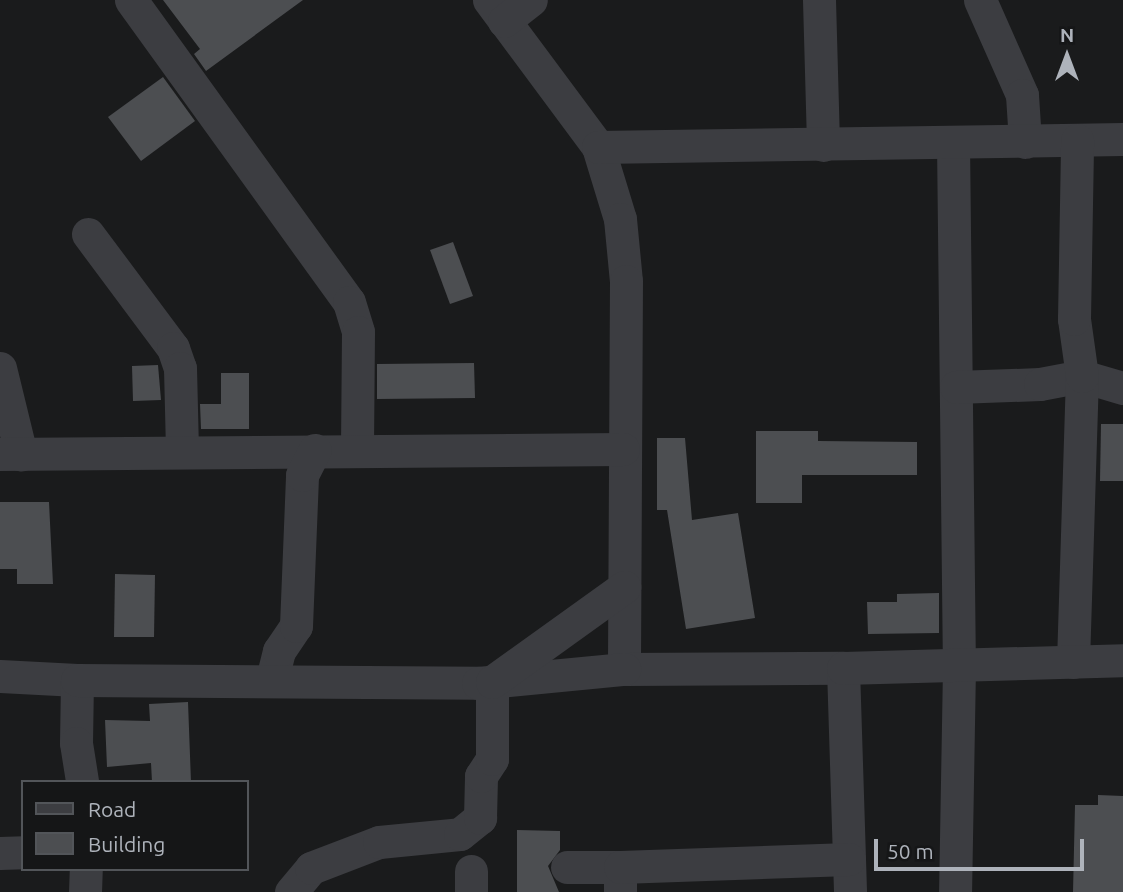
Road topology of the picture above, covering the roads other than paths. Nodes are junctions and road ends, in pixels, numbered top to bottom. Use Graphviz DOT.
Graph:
graph roads {
  1 [pos="131,0"];
  2 [pos="531,0"];
  3 [pos="819,0"];
  4 [pos="980,0"];
  5 [pos="497,10"];
  6 [pos="1123,139"];
  7 [pos="1077,140"];
  8 [pos="953,142"];
  9 [pos="1025,142"];
  10 [pos="822,145"];
  11 [pos="598,147"];
  12 [pos="88,234"];
  13 [pos="0,368"];
  14 [pos="1082,376"];
  15 [pos="956,387"];
  16 [pos="1123,388"];
  17 [pos="623,449"];
  18 [pos="315,450"];
  19 [pos="357,450"];
  20 [pos="182,452"];
  21 [pos="11,454"];
  22 [pos="624,587"];
  23 [pos="296,626"];
  24 [pos="1123,660"];
  25 [pos="1073,662"];
  26 [pos="959,667"];
  27 [pos="843,668"];
  28 [pos="624,669"];
  29 [pos="0,677"];
  30 [pos="272,679"];
  31 [pos="319,679"];
  32 [pos="77,680"];
  33 [pos="492,682"];
  34 [pos="82,780"];
  35 [pos="21,852"];
  36 [pos="0,853"];
  37 [pos="849,859"];
  38 [pos="567,867"];
  39 [pos="86,871"];
  40 [pos="620,879"];
  41 [pos="85,892"];
  42 [pos="291,892"];
  43 [pos="850,892"];
  44 [pos="955,892"];
  1 -- 19 [label="street"];
  2 -- 5 [label="street"];
  3 -- 10 [label="street"];
  4 -- 9 [label="street"];
  5 -- 11 [label="street"];
  6 -- 7 [label="street"];
  7 -- 9 [label="street"];
  7 -- 14 [label="street"];
  8 -- 9 [label="street"];
  8 -- 10 [label="street"];
  8 -- 15 [label="street"];
  10 -- 11 [label="street"];
  11 -- 17 [label="street"];
  12 -- 20 [label="street"];
  13 -- 21 [label="street"];
  14 -- 15 [label="street"];
  14 -- 16 [label="street"];
  14 -- 25 [label="street"];
  15 -- 26 [label="street"];
  17 -- 19 [label="street"];
  17 -- 22 [label="street"];
  18 -- 19 [label="street"];
  18 -- 20 [label="street"];
  18 -- 23 [label="street"];
  20 -- 21 [label="street"];
  22 -- 28 [label="street"];
  22 -- 33 [label="street"];
  23 -- 30 [label="street"];
  23 -- 31 [label="street"];
  24 -- 25 [label="street"];
  25 -- 26 [label="street"];
  26 -- 27 [label="street"];
  26 -- 44 [label="street"];
  27 -- 28 [label="street"];
  27 -- 37 [label="street"];
  28 -- 33 [label="street"];
  29 -- 32 [label="street"];
  30 -- 31 [label="street"];
  30 -- 32 [label="street"];
  31 -- 33 [label="street"];
  32 -- 34 [label="street"];
  33 -- 42 [label="street"];
  35 -- 36 [label="street"];
  37 -- 40 [label="street"];
  37 -- 43 [label="street"];
  38 -- 40 [label="street"];
  39 -- 41 [label="street"];
}
